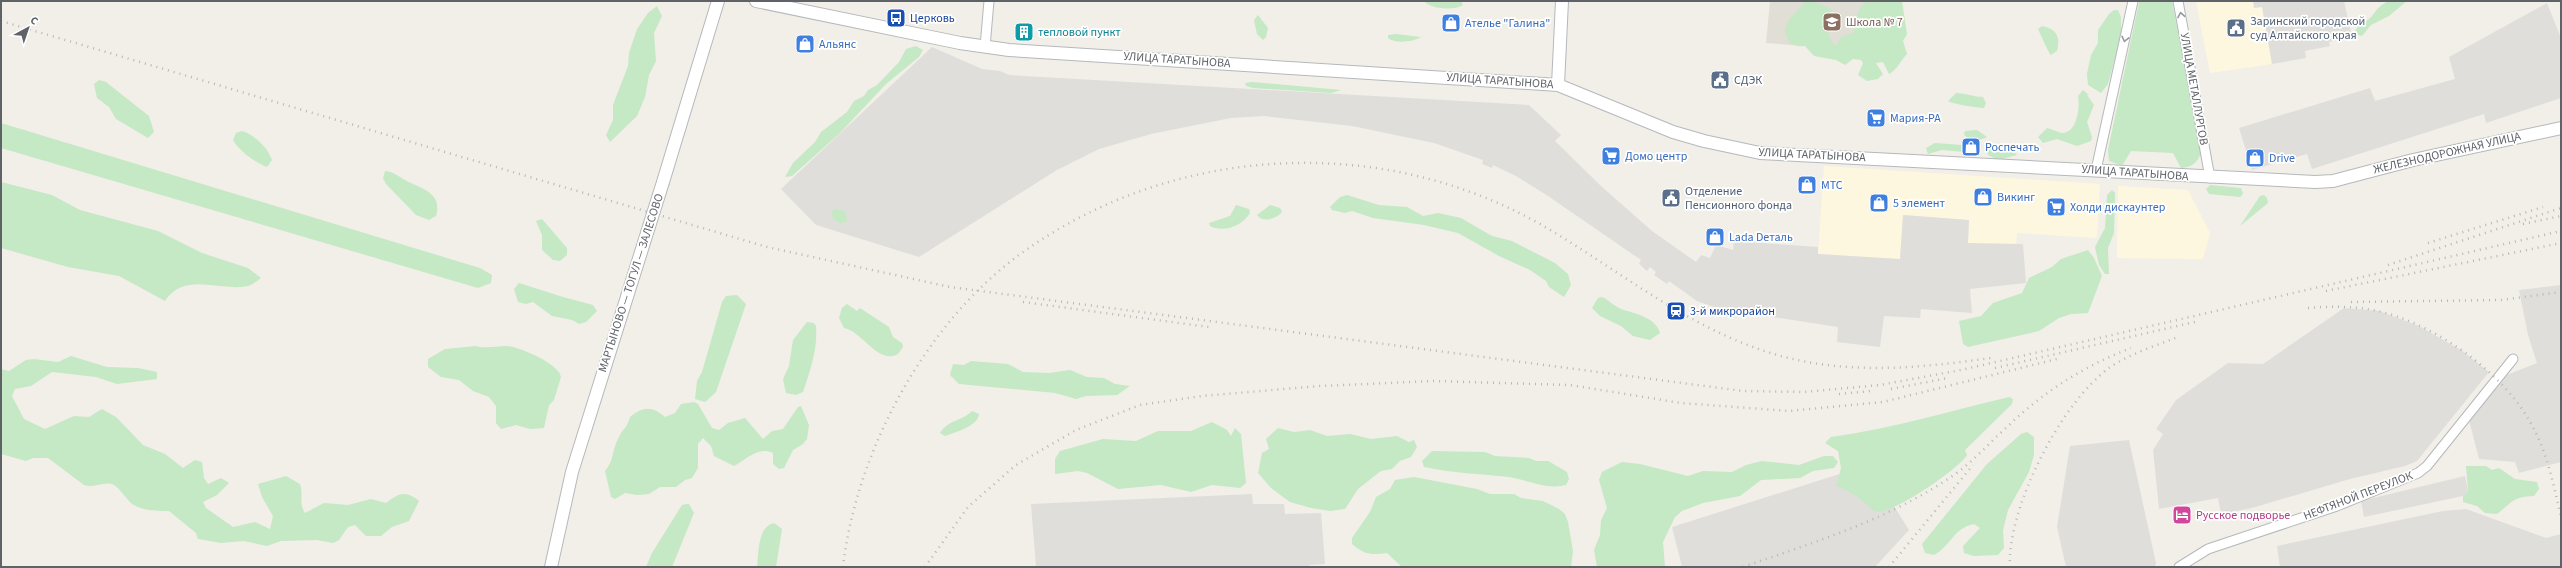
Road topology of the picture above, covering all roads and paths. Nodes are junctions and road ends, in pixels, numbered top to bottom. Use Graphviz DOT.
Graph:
graph roads {
  1 [pos="718,1"];
  2 [pos="756,1"];
  3 [pos="989,1"];
  4 [pos="1562,1"];
  5 [pos="2133,1"];
  6 [pos="2178,1"];
  7 [pos="985,47"];
  8 [pos="1558,85"];
  9 [pos="2561,128"];
  10 [pos="2096,170"];
  11 [pos="2210,178"];
  12 [pos="2333,181"];
  13 [pos="2513,359"];
  14 [pos="2181,566"];
  15 [pos="551,567"];
  1 -- 15 [label="street, МАРТЫНОВО — ТОГУЛ — ЗАЛЕСОВО, bridge"];
  2 -- 7 [label="street, УЛИЦА ТАРАТЫНОВА"];
  3 -- 7 [label="street"];
  4 -- 8 [label="street"];
  5 -- 10 [label="street, one-way"];
  11 -- 6 [label="street, УЛИЦА МЕТАЛЛУРГОВ, one-way"];
  7 -- 8 [label="street, УЛИЦА ТАРАТЫНОВА"];
  8 -- 10 [label="street, УЛИЦА ТАРАТЫНОВА"];
  9 -- 12 [label="street, ЖЕЛЕЗНОДОРОЖНАЯ УЛИЦА"];
  10 -- 11 [label="street, УЛИЦА ТАРАТЫНОВА"];
  11 -- 12 [label="street, УЛИЦА ТАРАТЫНОВА"];
  13 -- 14 [label="street, НЕФТЯНОЙ ПЕРЕУЛОК"];
}
